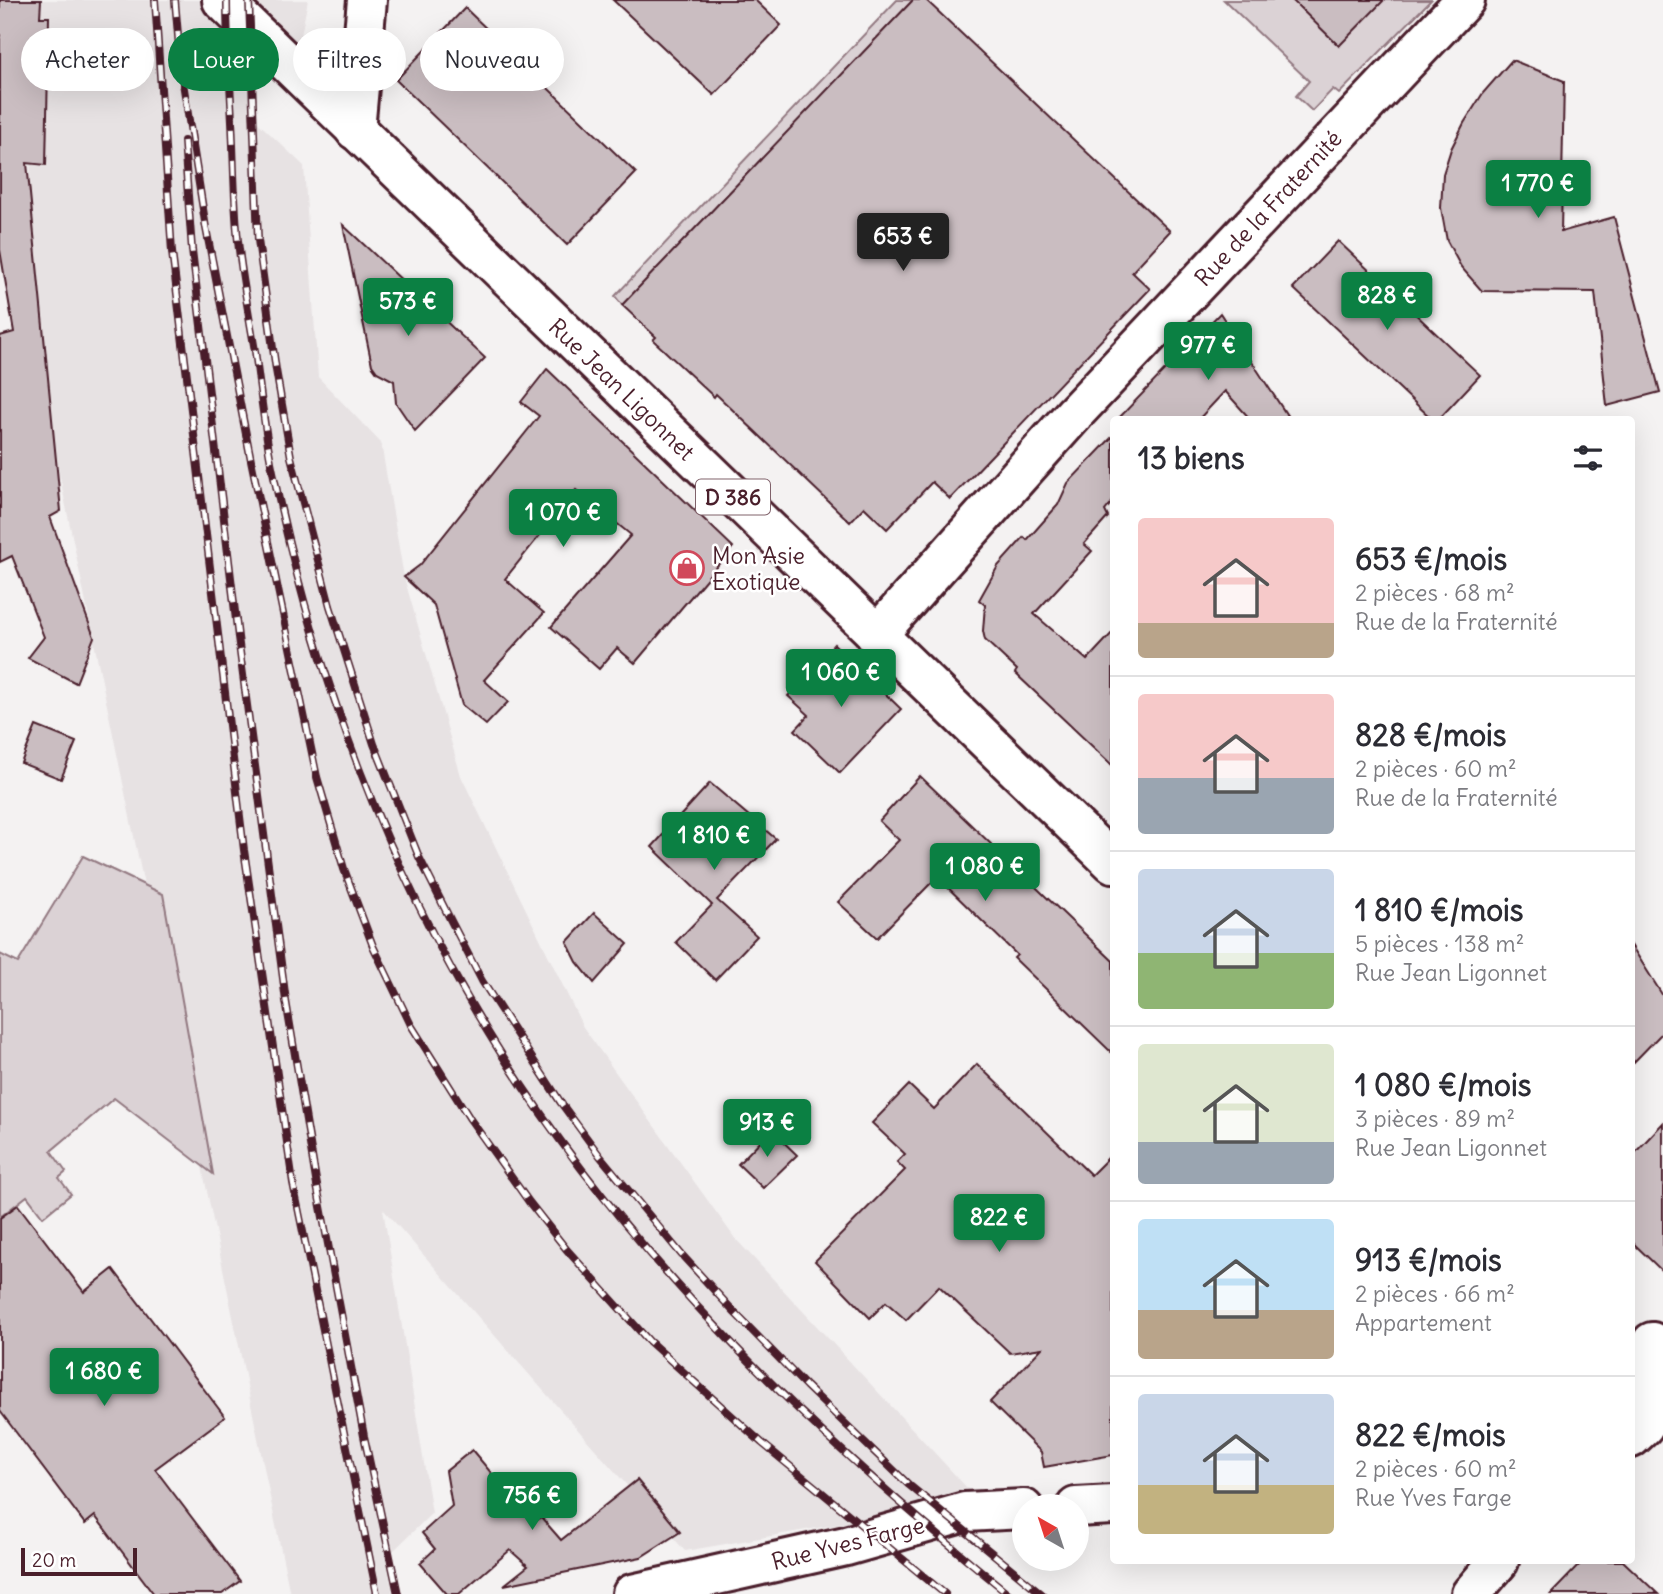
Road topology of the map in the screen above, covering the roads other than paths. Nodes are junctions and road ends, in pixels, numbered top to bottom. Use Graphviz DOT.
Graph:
graph roads {
  1 [pos="222,0"];
  2 [pos="366,0"];
  3 [pos="1465,0"];
  4 [pos="355,130"];
  5 [pos="876,636"];
  6 [pos="1110,860"];
  7 [pos="1644,1341"];
  8 [pos="1642,1430"];
  9 [pos="1110,1506"];
  10 [pos="1089,1507"];
  11 [pos="1012,1510"];
  12 [pos="1496,1564"];
  13 [pos="632,1594"];
  14 [pos="1471,1594"];
  1 -- 4 [label="street, Rue Jean Ligonnet / D 386"];
  2 -- 4 [label="street"];
  3 -- 5 [label="street, Rue de la Fraternité"];
  4 -- 5 [label="street, Rue Jean Ligonnet / D 386"];
  5 -- 6 [label="street, Rue Jean Ligonnet / D 386"];
  7 -- 8 [label="street"];
  9 -- 10 [label="street"];
  11 -- 13 [label="street, Rue Yves Farge"];
  12 -- 14 [label="street"];
}
